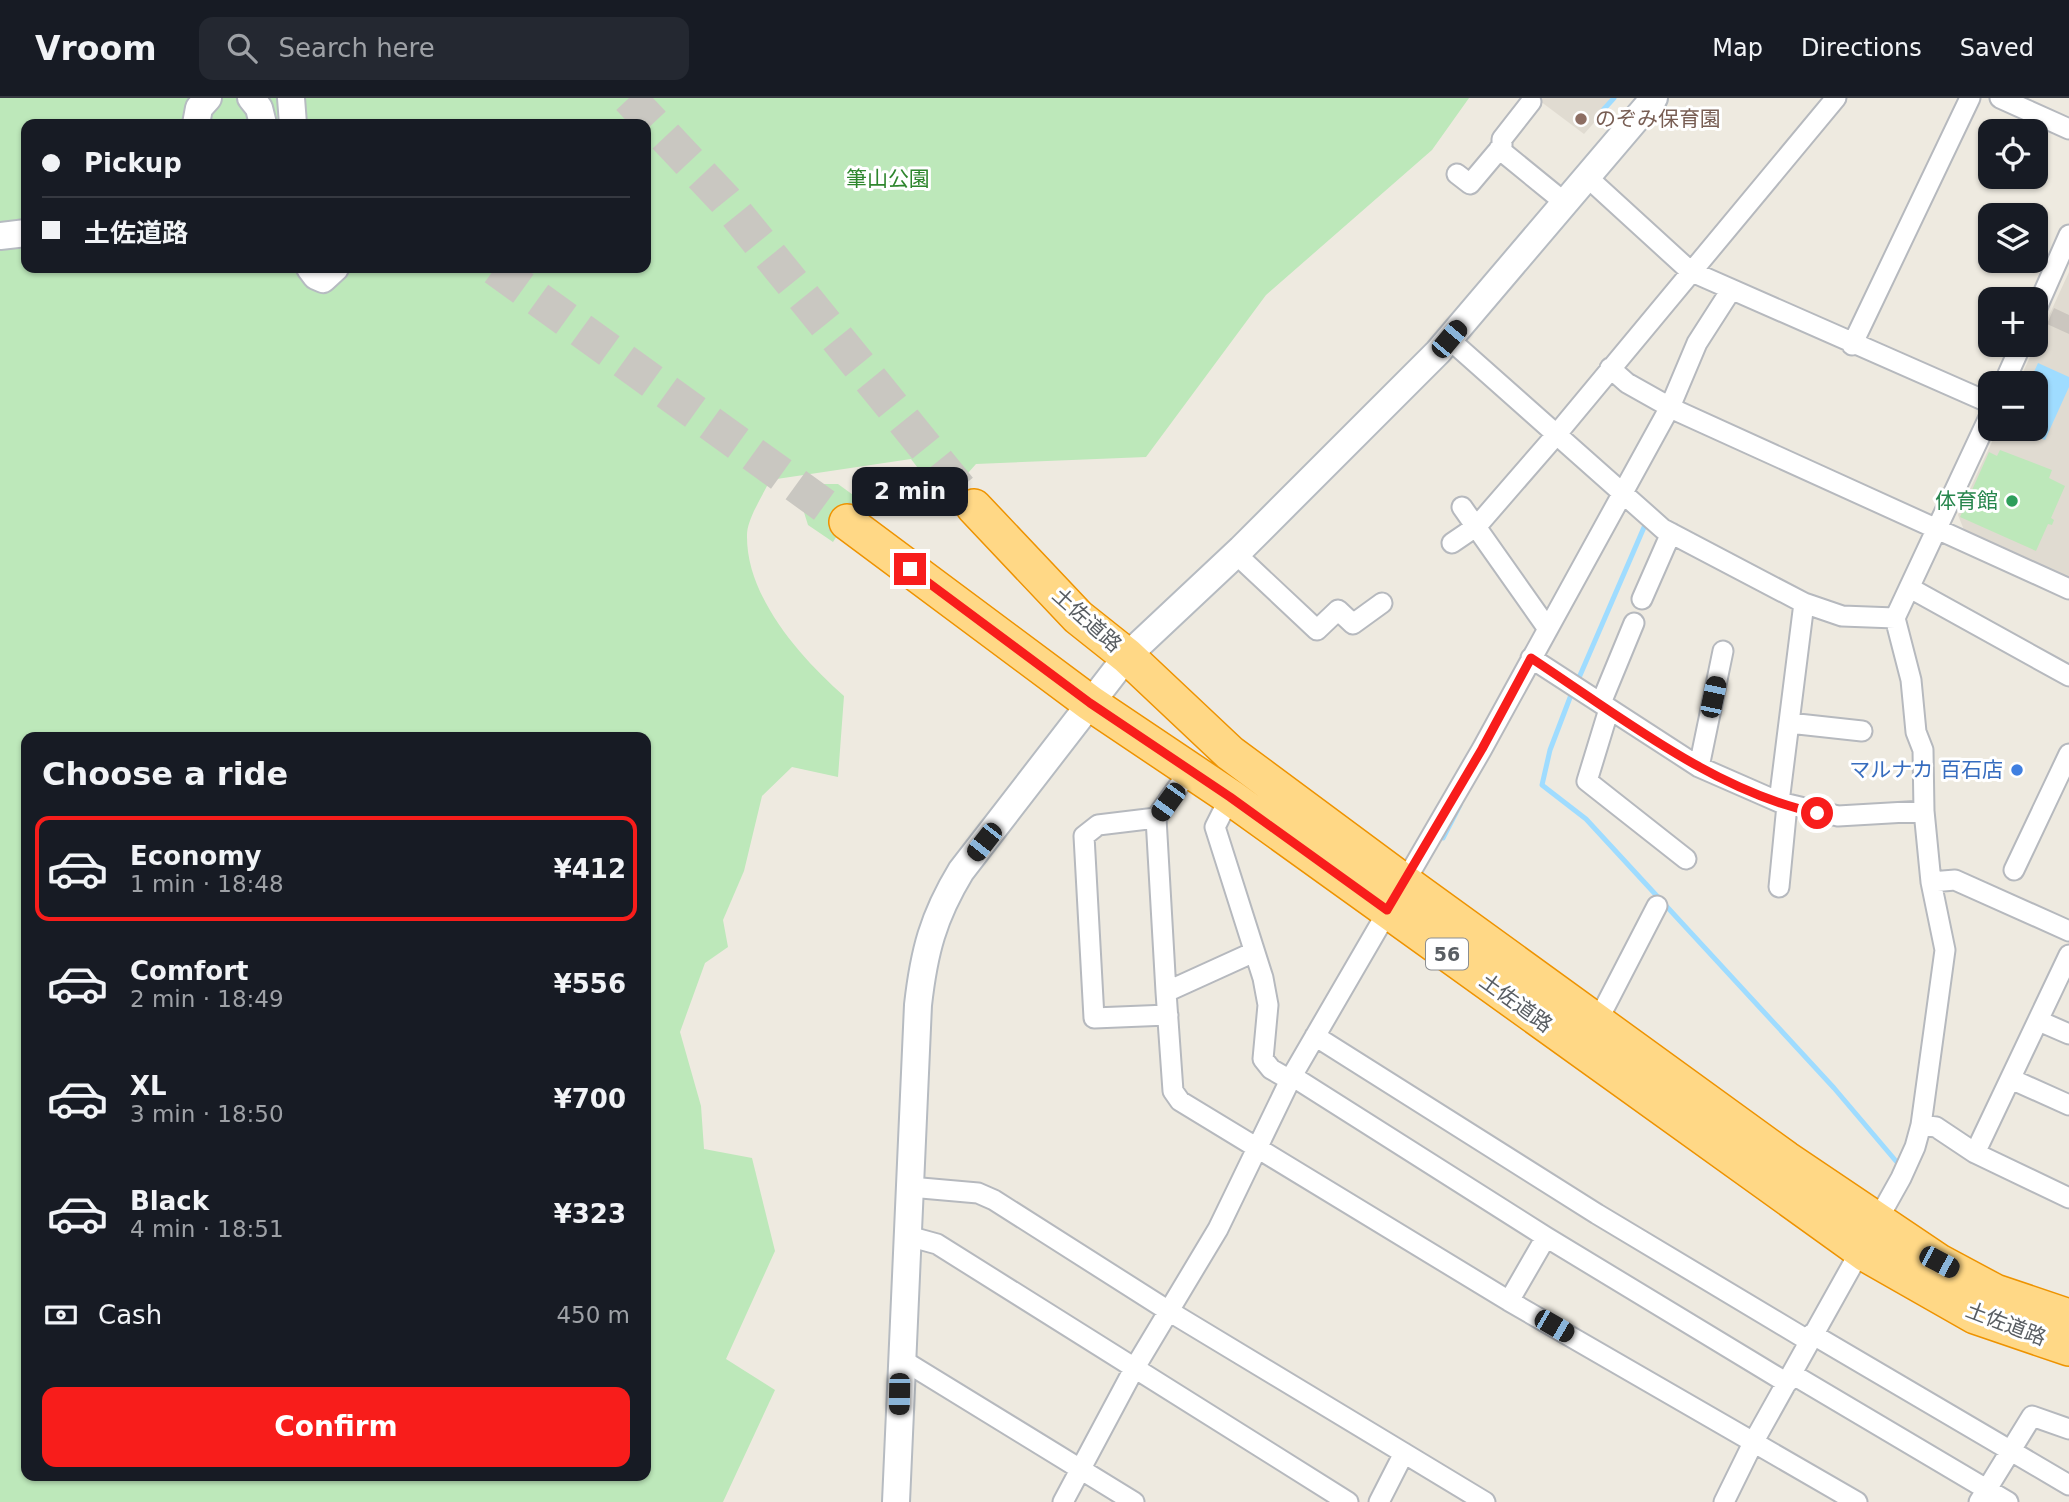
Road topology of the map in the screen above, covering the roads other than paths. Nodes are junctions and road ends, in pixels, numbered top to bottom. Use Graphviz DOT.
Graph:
graph roads {
  1 [pos="208,98"];
  2 [pos="251,98"];
  3 [pos="291,98"];
  4 [pos="1654,98"];
  5 [pos="1836,98"];
  6 [pos="1970,98"];
  7 [pos="2000,98"];
  8 [pos="1531,102"];
  9 [pos="197,119"];
  10 [pos="261,119"];
  11 [pos="293,119"];
  12 [pos="2069,129"];
  13 [pos="1499,149"];
  14 [pos="1457,174"];
  15 [pos="1586,176"];
  16 [pos="1564,202"];
  17 [pos="21,234"];
  18 [pos="2069,235"];
  19 [pos="0,236"];
  20 [pos="1690,271"];
  21 [pos="314,273"];
  22 [pos="330,273"];
  23 [pos="2046,287"];
  24 [pos="1731,290"];
  25 [pos="1449,339"];
  26 [pos="1852,345"];
  27 [pos="1610,368"];
  28 [pos="1978,399"];
  29 [pos="1670,407"];
  30 [pos="1556,435"];
  31 [pos="1978,441"];
  32 [pos="1622,496"];
  33 [pos="974,507"];
  34 [pos="1462,508"];
  35 [pos="847,522"];
  36 [pos="1477,526"];
  37 [pos="1938,531"];
  38 [pos="1671,533"];
  39 [pos="1452,543"];
  40 [pos="1236,554"];
  41 [pos="1910,588"];
  42 [pos="2069,589"];
  43 [pos="1642,598"];
  44 [pos="1382,603"];
  45 [pos="1804,603"];
  46 [pos="1895,618"];
  47 [pos="1634,623"];
  48 [pos="1548,629"];
  49 [pos="1723,651"];
  50 [pos="1127,656"];
  51 [pos="1531,658"];
  52 [pos="2069,676"];
  53 [pos="1090,703"];
  54 [pos="1605,706"];
  55 [pos="1789,723"];
  56 [pos="1862,731"];
  57 [pos="2069,754"];
  58 [pos="1699,767"];
  59 [pos="1190,770"];
  60 [pos="1230,797"];
  61 [pos="1783,803"];
  62 [pos="1924,811"];
  63 [pos="1156,818"];
  64 [pos="1686,859"];
  65 [pos="2014,870"];
  66 [pos="1931,882"];
  67 [pos="1779,887"];
  68 [pos="1396,896"];
  69 [pos="1657,906"];
  70 [pos="2069,931"];
  71 [pos="1254,952"];
  72 [pos="2069,955"];
  73 [pos="1166,992"];
  74 [pos="1168,1015"];
  75 [pos="2039,1021"];
  76 [pos="1597,1022"];
  77 [pos="2069,1034"];
  78 [pos="1315,1036"];
  79 [pos="1291,1078"];
  80 [pos="2011,1079"];
  81 [pos="2069,1104"];
  82 [pos="1921,1125"];
  83 [pos="1259,1148"];
  84 [pos="1975,1153"];
  85 [pos="910,1187"];
  86 [pos="2069,1198"];
  87 [pos="1868,1235"];
  88 [pos="908,1236"];
  89 [pos="1546,1237"];
  90 [pos="1509,1301"];
  91 [pos="1167,1310"];
  92 [pos="2069,1317"];
  93 [pos="1811,1337"];
  94 [pos="2069,1348"];
  95 [pos="901,1359"];
  96 [pos="1134,1369"];
  97 [pos="1790,1379"];
  98 [pos="2069,1429"];
  99 [pos="1754,1441"];
  100 [pos="2010,1451"];
  101 [pos="1404,1453"];
  102 [pos="1081,1468"];
  103 [pos="2069,1485"];
  104 [pos="1983,1496"];
  105 [pos="897,1502"];
  106 [pos="1063,1502"];
  107 [pos="1134,1502"];
  108 [pos="1348,1502"];
  109 [pos="1379,1502"];
  110 [pos="1486,1502"];
  111 [pos="1724,1502"];
  112 [pos="1857,1502"];
  113 [pos="2008,1502"];
  1 -- 9 [label="street"];
  2 -- 10 [label="street"];
  3 -- 11 [label="street"];
  4 -- 15 [label="street"];
  5 -- 20 [label="street"];
  6 -- 26 [label="street"];
  7 -- 12 [label="street"];
  8 -- 13 [label="street"];
  13 -- 14 [label="street"];
  13 -- 16 [label="street"];
  15 -- 16 [label="street"];
  15 -- 20 [label="street"];
  16 -- 25 [label="street"];
  17 -- 19 [label="street"];
  18 -- 23 [label="street"];
  20 -- 24 [label="street"];
  20 -- 27 [label="street"];
  21 -- 22 [label="street"];
  24 -- 26 [label="street"];
  24 -- 29 [label="street"];
  25 -- 30 [label="street"];
  25 -- 40 [label="street"];
  26 -- 28 [label="street"];
  27 -- 29 [label="street"];
  27 -- 30 [label="street"];
  29 -- 32 [label="street"];
  29 -- 37 [label="street"];
  30 -- 32 [label="street"];
  30 -- 36 [label="street"];
  31 -- 37 [label="street"];
  32 -- 38 [label="street"];
  32 -- 48 [label="street"];
  33 -- 50 [label="highway, 土佐道路 / 56"];
  34 -- 36 [label="street"];
  35 -- 53 [label="highway, 土佐道路 / 56"];
  36 -- 39 [label="street"];
  36 -- 48 [label="street"];
  37 -- 41 [label="street"];
  37 -- 42 [label="street"];
  38 -- 43 [label="street"];
  38 -- 45 [label="street"];
  40 -- 44 [label="street"];
  40 -- 50 [label="street"];
  41 -- 46 [label="street"];
  41 -- 52 [label="street"];
  45 -- 46 [label="street"];
  45 -- 55 [label="street"];
  46 -- 62 [label="street"];
  47 -- 54 [label="street"];
  48 -- 51 [label="street"];
  49 -- 58 [label="street"];
  50 -- 53 [label="street"];
  50 -- 68 [label="highway, 土佐道路 / 56"];
  51 -- 54 [label="street"];
  51 -- 68 [label="street"];
  53 -- 59 [label="highway, 土佐道路 / 56"];
  53 -- 85 [label="street"];
  54 -- 58 [label="street"];
  54 -- 64 [label="street"];
  55 -- 56 [label="street"];
  55 -- 61 [label="street"];
  57 -- 65 [label="street"];
  58 -- 61 [label="street"];
  59 -- 60 [label="highway, 土佐道路 / 56"];
  59 -- 63 [label="street"];
  60 -- 68 [label="highway, 土佐道路 / 56"];
  60 -- 71 [label="street"];
  61 -- 62 [label="street"];
  61 -- 67 [label="street"];
  62 -- 66 [label="street"];
  63 -- 73 [label="street"];
  63 -- 74 [label="street"];
  66 -- 70 [label="street"];
  66 -- 82 [label="street"];
  68 -- 76 [label="highway, 土佐道路 / 56"];
  68 -- 78 [label="street"];
  68 -- 87 [label="highway, 土佐道路 / 56"];
  69 -- 76 [label="street"];
  71 -- 73 [label="street"];
  71 -- 79 [label="street"];
  72 -- 75 [label="street"];
  73 -- 74 [label="street"];
  74 -- 83 [label="street"];
  75 -- 77 [label="street"];
  75 -- 80 [label="street"];
  76 -- 87 [label="highway, 土佐道路 / 56"];
  78 -- 79 [label="street"];
  78 -- 93 [label="street"];
  79 -- 83 [label="street"];
  79 -- 89 [label="street"];
  80 -- 81 [label="street"];
  80 -- 84 [label="street"];
  82 -- 84 [label="street"];
  82 -- 87 [label="street"];
  83 -- 90 [label="street"];
  83 -- 91 [label="street"];
  84 -- 86 [label="street"];
  85 -- 88 [label="street"];
  85 -- 91 [label="street"];
  87 -- 92 [label="highway, 土佐道路 / 56"];
  87 -- 93 [label="street"];
  87 -- 94 [label="highway, 土佐道路 / 56"];
  88 -- 95 [label="street"];
  88 -- 96 [label="street"];
  89 -- 90 [label="street"];
  89 -- 97 [label="street"];
  90 -- 99 [label="street"];
  91 -- 96 [label="street"];
  91 -- 101 [label="street"];
  93 -- 97 [label="street"];
  93 -- 100 [label="street"];
  95 -- 102 [label="street"];
  95 -- 105 [label="street"];
  96 -- 102 [label="street"];
  96 -- 108 [label="street"];
  97 -- 99 [label="street"];
  97 -- 104 [label="street"];
  98 -- 100 [label="street"];
  99 -- 111 [label="street"];
  99 -- 112 [label="street"];
  100 -- 103 [label="street"];
  100 -- 104 [label="street"];
  101 -- 109 [label="street"];
  101 -- 110 [label="street"];
  102 -- 106 [label="street"];
  102 -- 107 [label="street"];
  104 -- 113 [label="street"];
}
